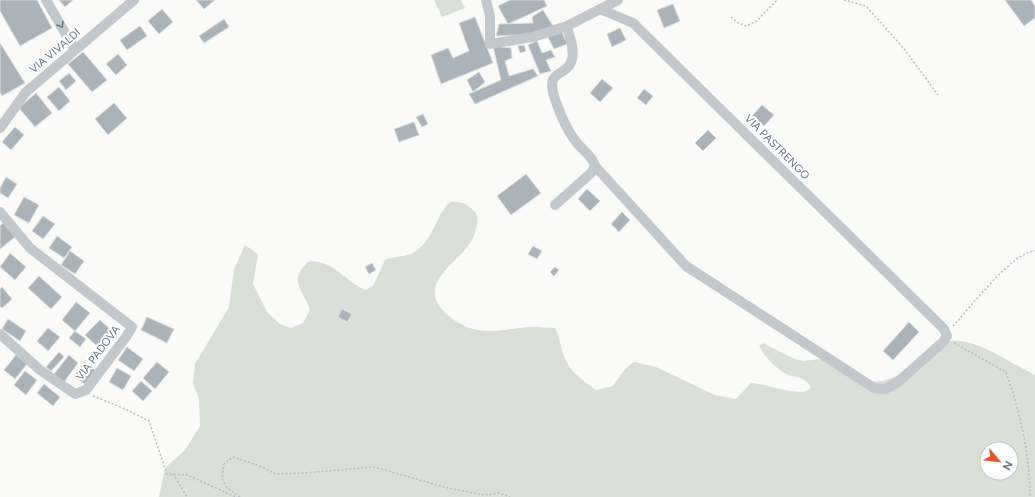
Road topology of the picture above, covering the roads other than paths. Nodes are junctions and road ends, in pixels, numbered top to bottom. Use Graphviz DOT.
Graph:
graph roads {
  1 [pos="46,0"];
  2 [pos="134,0"];
  3 [pos="486,0"];
  4 [pos="618,0"];
  5 [pos="600,9"];
  6 [pos="567,26"];
  7 [pos="75,50"];
  8 [pos="0,128"];
  9 [pos="594,166"];
  10 [pos="554,204"];
  11 [pos="0,212"];
  12 [pos="0,334"];
  1 -- 7 [label="street, one-way"];
  2 -- 7 [label="street, VIA VIVALDI"];
  3 -- 6 [label="street"];
  4 -- 5 [label="street"];
  5 -- 6 [label="street"];
  5 -- 9 [label="street, VIA PASTRENGO"];
  6 -- 9 [label="street"];
  7 -- 8 [label="street, VIA VIVALDI"];
  9 -- 10 [label="street"];
  11 -- 12 [label="street, VIA PADOVA"];
}
